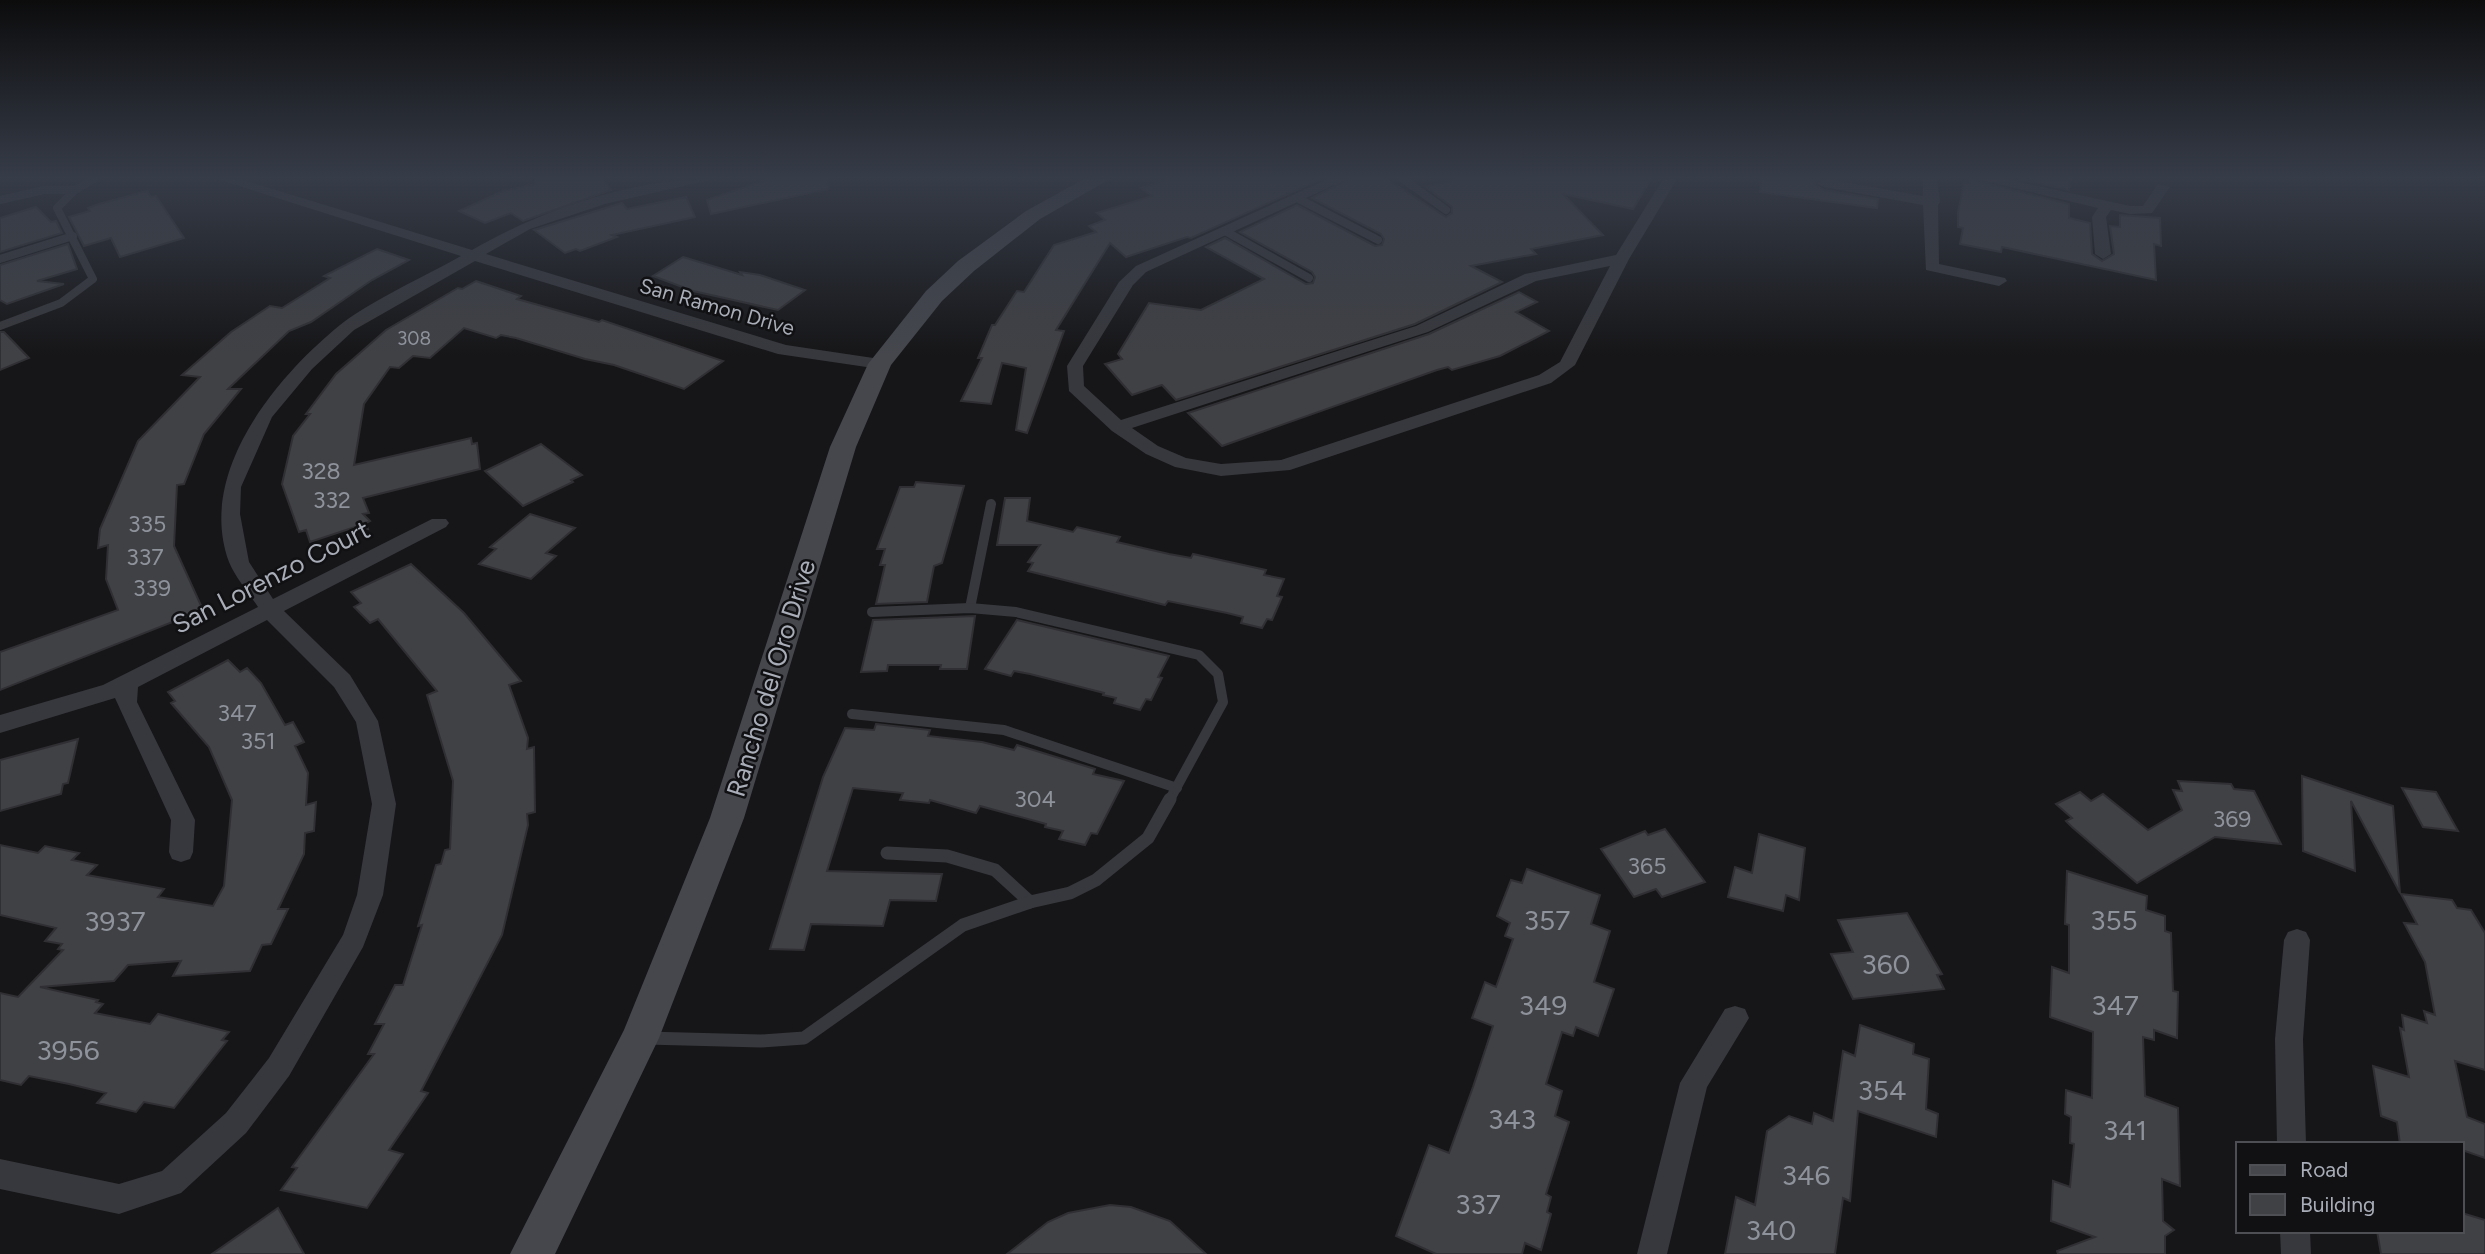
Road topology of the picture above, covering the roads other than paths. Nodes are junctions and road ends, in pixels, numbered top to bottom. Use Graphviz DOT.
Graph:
graph roads {
  1 [pos="68,238"];
  2 [pos="74,238"];
  3 [pos="416,238"];
  4 [pos="505,238"];
  5 [pos="1003,238"];
  6 [pos="1211,238"];
  7 [pos="1237,238"];
  8 [pos="1373,238"];
  9 [pos="1634,238"];
  10 [pos="1932,238"];
  11 [pos="2101,238"];
  12 [pos="1378,240"];
  13 [pos="2103,254"];
  14 [pos="474,255"];
  15 [pos="0,259"];
  16 [pos="1621,259"];
  17 [pos="1309,278"];
  18 [pos="1999,281"];
  19 [pos="0,326"];
  20 [pos="880,364"];
  21 [pos="1118,427"];
  22 [pos="991,503"];
  23 [pos="439,523"];
  24 [pos="970,608"];
  25 [pos="270,610"];
  26 [pos="872,612"];
  27 [pos="128,681"];
  28 [pos="852,713"];
  29 [pos="0,724"];
  30 [pos="1177,788"];
  31 [pos="181,852"];
  32 [pos="887,853"];
  33 [pos="1030,902"];
  34 [pos="2297,940"];
  35 [pos="1735,1018"];
  36 [pos="640,1038"];
  37 [pos="2292,1142"];
  38 [pos="0,1174"];
  39 [pos="2295,1233"];
  40 [pos="532,1254"];
  41 [pos="1652,1254"];
  42 [pos="2296,1254"];
  1 -- 15 [label="lane"];
  2 -- 19 [label="lane"];
  3 -- 14 [label="street, San Ramon Drive"];
  4 -- 14 [label="street"];
  5 -- 20 [label="main road, Rancho del Oro Drive"];
  6 -- 21 [label="street"];
  7 -- 17 [label="lane"];
  8 -- 12 [label="lane"];
  9 -- 16 [label="street"];
  10 -- 18 [label="street"];
  11 -- 13 [label="street"];
  14 -- 20 [label="street, San Ramon Drive"];
  14 -- 25 [label="street"];
  16 -- 21 [label="street"];
  16 -- 21 [label="street"];
  20 -- 36 [label="main road, Rancho del Oro Drive"];
  22 -- 24 [label="lane"];
  23 -- 25 [label="street, San Lorenzo Court"];
  24 -- 26 [label="lane"];
  24 -- 30 [label="lane"];
  25 -- 27 [label="street, San Lorenzo Court"];
  25 -- 38 [label="street"];
  27 -- 29 [label="street, San Lorenzo Court"];
  27 -- 31 [label="street"];
  28 -- 30 [label="lane"];
  30 -- 33 [label="lane"];
  32 -- 33 [label="lane"];
  33 -- 36 [label="lane"];
  34 -- 37 [label="street"];
  35 -- 41 [label="street"];
  36 -- 40 [label="main road, Rancho del Oro Drive"];
  39 -- 42 [label="street"];
}
